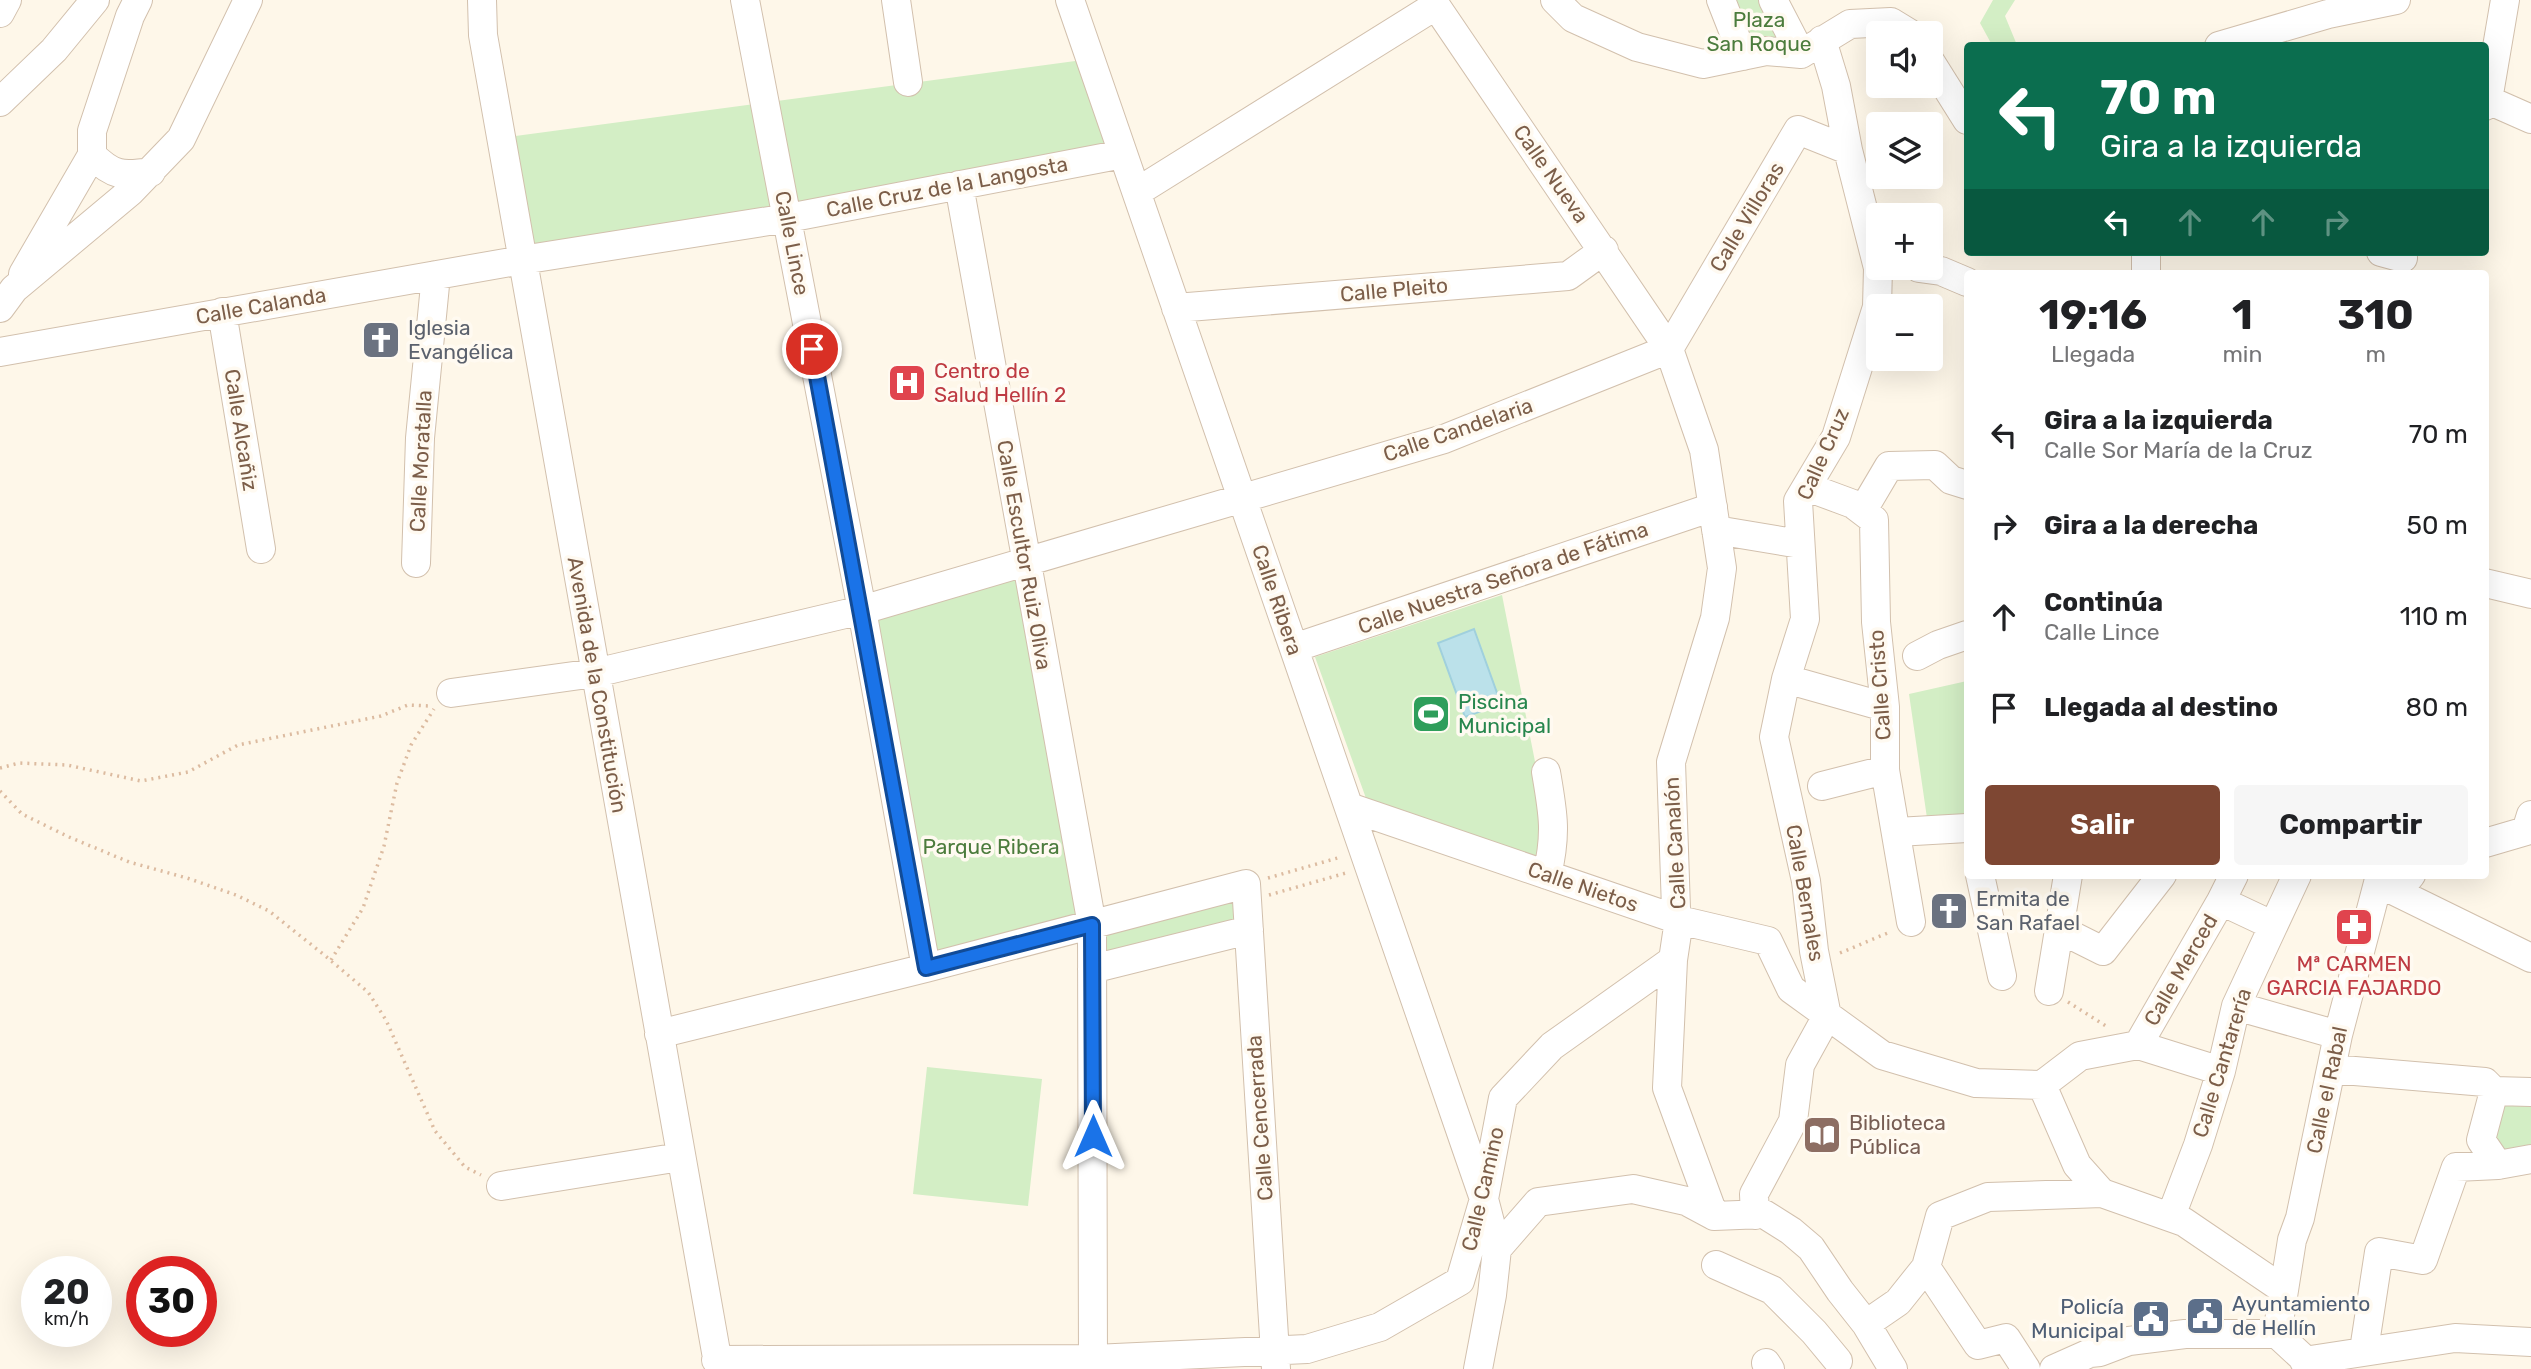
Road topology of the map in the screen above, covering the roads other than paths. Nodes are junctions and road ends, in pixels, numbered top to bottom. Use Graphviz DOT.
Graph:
graph roads {
  1 [pos="7,0"];
  2 [pos="95,0"];
  3 [pos="138,0"];
  4 [pos="248,0"];
  5 [pos="482,0"];
  6 [pos="746,0"];
  7 [pos="896,0"];
  8 [pos="1070,0"];
  9 [pos="1555,0"];
  10 [pos="1721,0"];
  11 [pos="1773,0"];
  12 [pos="1894,0"];
  13 [pos="2396,0"];
  14 [pos="2505,0"];
  15 [pos="1434,3"];
  16 [pos="0,13"];
  17 [pos="1905,21"];
  18 [pos="1866,23"];
  19 [pos="2264,39"];
  20 [pos="2245,42"];
  21 [pos="1812,47"];
  22 [pos="1743,56"];
  23 [pos="908,82"];
  24 [pos="1943,82"];
  25 [pos="2489,92"];
  26 [pos="0,102"];
  27 [pos="2489,104"];
  28 [pos="1964,115"];
  29 [pos="2531,118"];
  30 [pos="1848,150"];
  31 [pos="1123,154"];
  32 [pos="92,155"];
  33 [pos="151,172"];
  34 [pos="959,185"];
  35 [pos="1136,192"];
  36 [pos="788,218"];
  37 [pos="1866,219"];
  38 [pos="1604,250"];
  39 [pos="522,260"];
  40 [pos="1943,272"];
  41 [pos="436,275"];
  42 [pos="1877,280"];
  43 [pos="1964,281"];
  44 [pos="5,293"];
  45 [pos="1176,307"];
  46 [pos="222,312"];
  47 [pos="1669,349"];
  48 [pos="0,352"];
  49 [pos="1964,484"];
  50 [pos="1807,487"];
  51 [pos="1242,498"];
  52 [pos="1863,510"];
  53 [pos="1714,519"];
  54 [pos="1800,544"];
  55 [pos="261,549"];
  56 [pos="415,563"];
  57 [pos="1025,563"];
  58 [pos="2489,584"];
  59 [pos="2531,594"];
  60 [pos="862,610"];
  61 [pos="1964,633"];
  62 [pos="1294,648"];
  63 [pos="1917,656"];
  64 [pos="595,673"];
  65 [pos="1786,679"];
  66 [pos="444,699"];
  67 [pos="1885,706"];
  68 [pos="1885,770"];
  69 [pos="1546,772"];
  70 [pos="1822,786"];
  71 [pos="1349,807"];
  72 [pos="2531,815"];
  73 [pos="1964,828"];
  74 [pos="1897,832"];
  75 [pos="2489,842"];
  76 [pos="1547,875"];
  77 [pos="1981,879"];
  78 [pos="2067,879"];
  79 [pos="2159,879"];
  80 [pos="2232,879"];
  81 [pos="2295,879"];
  82 [pos="2408,879"];
  83 [pos="2378,883"];
  84 [pos="2221,901"];
  85 [pos="1679,920"];
  86 [pos="1912,922"];
  87 [pos="1092,925"];
  88 [pos="2272,925"];
  89 [pos="2059,929"];
  90 [pos="1249,930"];
  91 [pos="2531,958"];
  92 [pos="1673,960"];
  93 [pos="926,968"];
  94 [pos="1092,969"];
  95 [pos="2002,976"];
  96 [pos="2049,991"];
  97 [pos="2236,1006"];
  98 [pos="1826,1016"];
  99 [pos="659,1034"];
  100 [pos="2338,1035"];
  101 [pos="2138,1045"];
  102 [pos="2331,1069"];
  103 [pos="2221,1071"];
  104 [pos="2042,1085"];
  105 [pos="2494,1091"];
  106 [pos="2531,1092"];
  107 [pos="680,1157"];
  108 [pos="2531,1159"];
  109 [pos="2498,1165"];
  110 [pos="501,1186"];
  111 [pos="2102,1193"];
  112 [pos="1485,1199"];
  113 [pos="1755,1215"];
  114 [pos="1714,1216"];
  115 [pos="2171,1216"];
  116 [pos="1497,1248"];
  117 [pos="1716,1265"];
  118 [pos="1926,1267"];
  119 [pos="2284,1290"];
  120 [pos="1872,1333"];
  121 [pos="2277,1334"];
  122 [pos="2531,1342"];
  123 [pos="2364,1350"];
  124 [pos="1275,1360"];
  125 [pos="2105,1360"];
  126 [pos="1094,1364"];
  127 [pos="718,1365"];
  128 [pos="1835,1365"];
  129 [pos="2310,1365"];
  130 [pos="1478,1369"];
  131 [pos="1893,1369"];
  132 [pos="2026,1369"];
  133 [pos="2053,1369"];
  1 -- 16 [label="street"];
  2 -- 26 [label="street"];
  3 -- 32 [label="street"];
  4 -- 33 [label="street"];
  5 -- 39 [label="street, Avenida de la Constitución"];
  6 -- 36 [label="street, Calle Lince"];
  7 -- 23 [label="street"];
  8 -- 31 [label="street, Calle Ribera"];
  9 -- 22 [label="street"];
  10 -- 22 [label="street"];
  11 -- 21 [label="street, Calle Cruz"];
  12 -- 17 [label="street"];
  13 -- 19 [label="street"];
  14 -- 25 [label="street"];
  15 -- 35 [label="street"];
  15 -- 38 [label="street, Calle Nueva"];
  18 -- 21 [label="street"];
  19 -- 20 [label="street"];
  21 -- 22 [label="street"];
  21 -- 30 [label="street, Calle Cruz"];
  24 -- 28 [label="street"];
  27 -- 29 [label="street"];
  30 -- 37 [label="street, Calle Cruz"];
  30 -- 47 [label="street, Calle Villoras"];
  31 -- 34 [label="street, Calle Cruz de la Langosta"];
  31 -- 35 [label="street, Calle Ribera"];
  32 -- 33 [label="street"];
  32 -- 44 [label="street"];
  33 -- 44 [label="street"];
  34 -- 36 [label="street, Calle Cruz de la Langosta"];
  34 -- 57 [label="street, Calle Escultor Ruiz Oliva"];
  35 -- 45 [label="street, Calle Ribera"];
  36 -- 39 [label="street, Calle Cruz de la Langosta"];
  36 -- 60 [label="street, Calle Lince"];
  38 -- 45 [label="street, Calle Pleito"];
  38 -- 47 [label="street, Calle Nueva"];
  39 -- 41 [label="street, Calle Calanda"];
  39 -- 64 [label="street, Avenida de la Constitución"];
  40 -- 43 [label="street"];
  41 -- 46 [label="street, Calle Calanda"];
  41 -- 56 [label="street, Calle Moratalla"];
  42 -- 50 [label="street, Calle Cruz"];
  45 -- 51 [label="street, Calle Ribera"];
  46 -- 48 [label="street, Calle Calanda"];
  46 -- 55 [label="street, Calle Alcañiz"];
  47 -- 51 [label="street, Calle Candelaria"];
  47 -- 53 [label="street, Calle Canalón"];
  49 -- 52 [label="street"];
  50 -- 52 [label="street"];
  50 -- 54 [label="street, Calle Cruz"];
  51 -- 57 [label="street, Calle Candelaria"];
  51 -- 62 [label="street, Calle Ribera"];
  52 -- 67 [label="street, Calle Cristo"];
  53 -- 54 [label="street"];
  53 -- 62 [label="street, Calle Nuestra Señora de Fátima"];
  53 -- 85 [label="street, Calle Canalón"];
  54 -- 65 [label="street, Calle Bernales"];
  57 -- 60 [label="street, Calle Candelaria"];
  57 -- 87 [label="street, Calle Escultor Ruiz Oliva"];
  58 -- 59 [label="street"];
  60 -- 64 [label="street, Calle Candelaria"];
  60 -- 93 [label="street, Calle Lince"];
  61 -- 63 [label="street"];
  62 -- 71 [label="street, Calle Ribera"];
  64 -- 66 [label="street, Calle Candelaria"];
  64 -- 99 [label="street, Avenida de la Constitución"];
  65 -- 67 [label="street"];
  65 -- 98 [label="street, Calle Bernales"];
  67 -- 68 [label="street, Calle Cristo"];
  68 -- 70 [label="street"];
  68 -- 74 [label="street, Calle Cristo"];
  69 -- 76 [label="street"];
  71 -- 76 [label="street, Calle Nietos"];
  71 -- 112 [label="street, Calle Ribera"];
  72 -- 75 [label="street"];
  73 -- 74 [label="street"];
  74 -- 86 [label="street, Calle Cristo"];
  76 -- 85 [label="street, Calle Nietos"];
  77 -- 95 [label="street"];
  78 -- 89 [label="street"];
  79 -- 89 [label="street"];
  80 -- 84 [label="street, Calle Merced"];
  81 -- 88 [label="street, Calle Cantarería"];
  82 -- 83 [label="street"];
  83 -- 91 [label="street"];
  83 -- 100 [label="street, Calle el Rabal"];
  84 -- 88 [label="street"];
  84 -- 101 [label="street, Calle Merced"];
  85 -- 92 [label="street, Calle Canalón"];
  85 -- 98 [label="street, Calle Nietos"];
  87 -- 90 [label="street, Calle Cencerrada"];
  87 -- 93 [label="street"];
  87 -- 94 [label="street, Calle Escultor Ruiz Oliva"];
  88 -- 97 [label="street, Calle Cantarería"];
  89 -- 96 [label="street"];
  90 -- 94 [label="street"];
  90 -- 124 [label="street, Calle Cencerrada"];
  92 -- 112 [label="street, Calle Camino"];
  92 -- 114 [label="street, Calle Canalón"];
  93 -- 99 [label="street"];
  94 -- 126 [label="street, Calle Escultor Ruiz Oliva"];
  97 -- 100 [label="street"];
  97 -- 103 [label="street, Calle Cantarería"];
  98 -- 104 [label="street"];
  98 -- 113 [label="street"];
  99 -- 107 [label="street, Avenida de la Constitución"];
  100 -- 102 [label="street, Calle el Rabal"];
  101 -- 103 [label="street"];
  101 -- 104 [label="street, Calle Merced"];
  102 -- 105 [label="street"];
  102 -- 119 [label="street, Calle el Rabal"];
  103 -- 115 [label="street, Calle Cantarería"];
  104 -- 111 [label="street"];
  105 -- 106 [label="street"];
  105 -- 109 [label="street"];
  107 -- 110 [label="street"];
  107 -- 127 [label="street, Avenida de la Constitución"];
  108 -- 109 [label="street"];
  109 -- 123 [label="street"];
  111 -- 115 [label="street"];
  111 -- 118 [label="street"];
  112 -- 116 [label="street, Calle Ribera"];
  112 -- 124 [label="street, Calle Camino"];
  113 -- 114 [label="street"];
  113 -- 120 [label="street"];
  114 -- 116 [label="street"];
  115 -- 119 [label="street"];
  116 -- 130 [label="street, Calle Ribera"];
  117 -- 128 [label="street"];
  118 -- 120 [label="street"];
  118 -- 132 [label="street"];
  119 -- 121 [label="street, Calle el Rabal"];
  120 -- 128 [label="street"];
  120 -- 131 [label="street"];
  121 -- 125 [label="street"];
  121 -- 129 [label="street"];
  122 -- 123 [label="street"];
  123 -- 129 [label="street"];
  124 -- 126 [label="street, Calle Camino"];
  125 -- 133 [label="street"];
  126 -- 127 [label="street, Calle Camino"];
}
